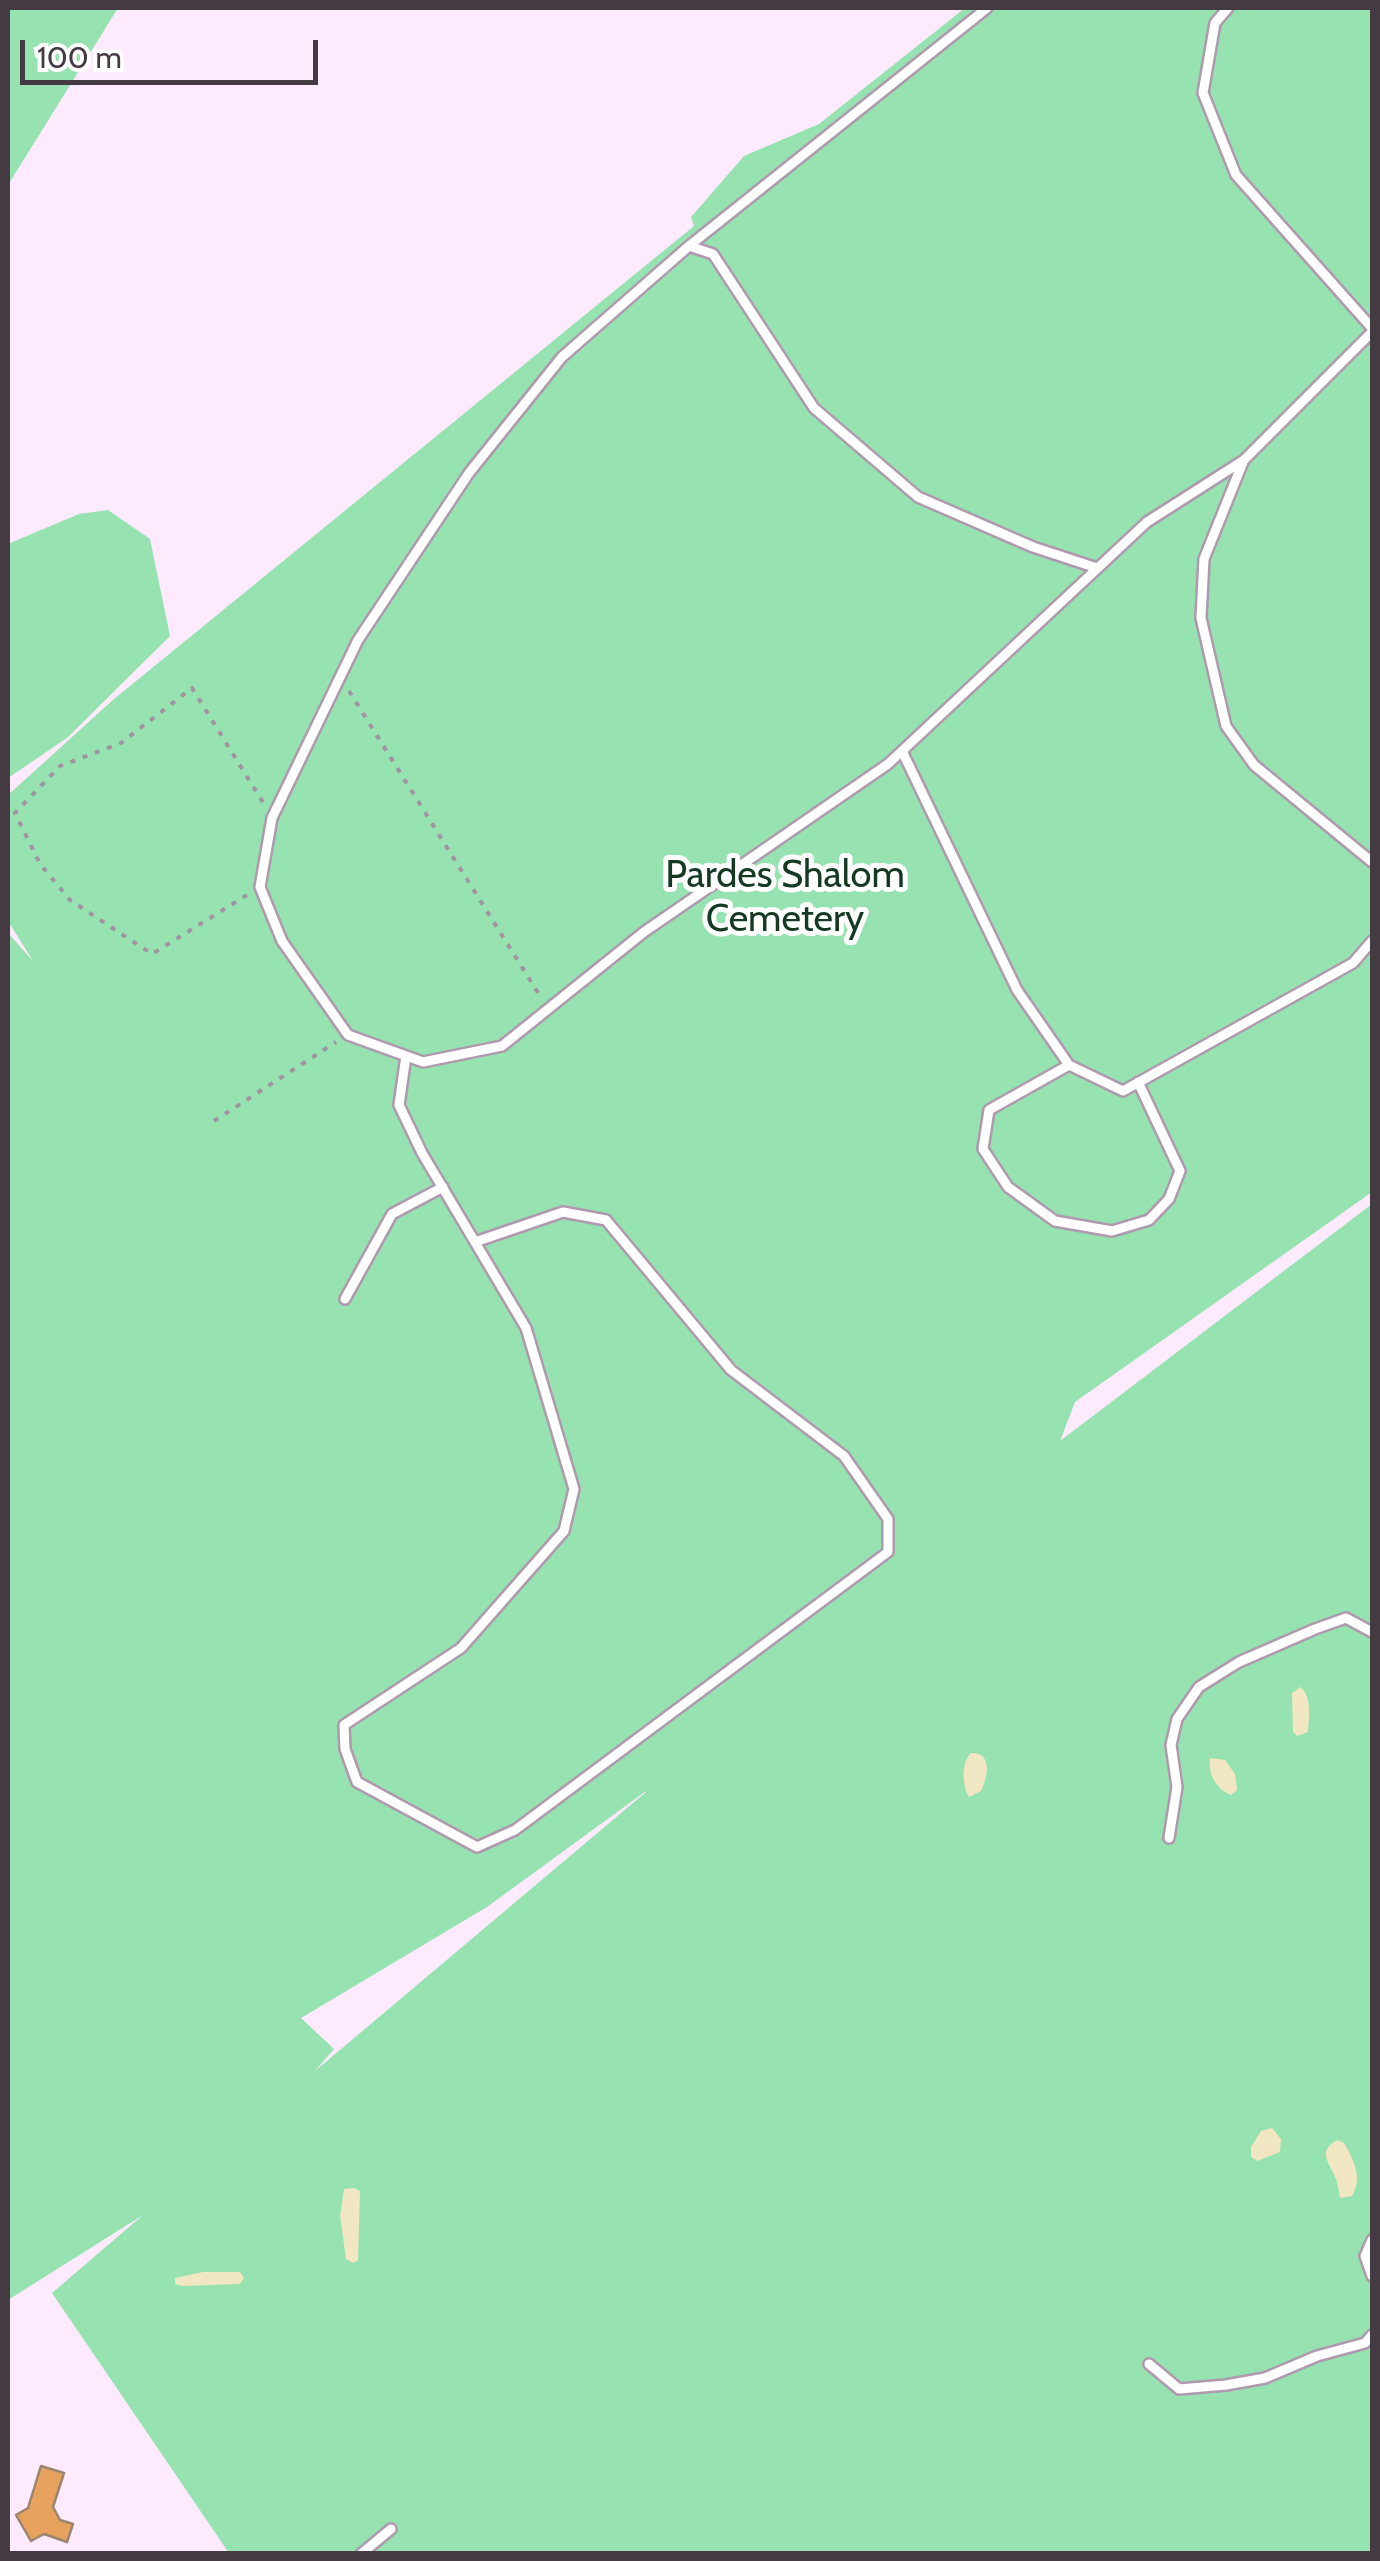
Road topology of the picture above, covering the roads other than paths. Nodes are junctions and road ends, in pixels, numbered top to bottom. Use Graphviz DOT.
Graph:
graph roads {
  1 [pos="987,8"];
  2 [pos="1228,8"];
  3 [pos="689,246"];
  4 [pos="1372,330"];
  5 [pos="1244,460"];
  6 [pos="1098,568"];
  7 [pos="902,751"];
  8 [pos="1372,862"];
  9 [pos="1372,941"];
  10 [pos="406,1056"];
  11 [pos="1069,1065"];
  12 [pos="1138,1082"];
  13 [pos="443,1188"];
  14 [pos="475,1242"];
  15 [pos="345,1299"];
  16 [pos="1372,1632"];
  17 [pos="1170,1838"];
  18 [pos="1372,2240"];
  19 [pos="1372,2276"];
  20 [pos="1372,2335"];
  21 [pos="1149,2364"];
  22 [pos="391,2530"];
  23 [pos="362,2554"];
  1 -- 3 [label="lane"];
  2 -- 4 [label="lane"];
  3 -- 6 [label="lane"];
  3 -- 10 [label="lane"];
  4 -- 5 [label="lane"];
  5 -- 6 [label="lane"];
  5 -- 8 [label="lane"];
  6 -- 7 [label="lane"];
  7 -- 10 [label="lane"];
  7 -- 11 [label="lane"];
  9 -- 12 [label="lane"];
  10 -- 13 [label="lane"];
  11 -- 12 [label="lane"];
  11 -- 12 [label="lane"];
  13 -- 14 [label="lane"];
  13 -- 15 [label="lane"];
  14 -- 14 [label="lane"];
  16 -- 17 [label="lane"];
  18 -- 19 [label="lane"];
  20 -- 21 [label="lane"];
  22 -- 23 [label="lane"];
}
